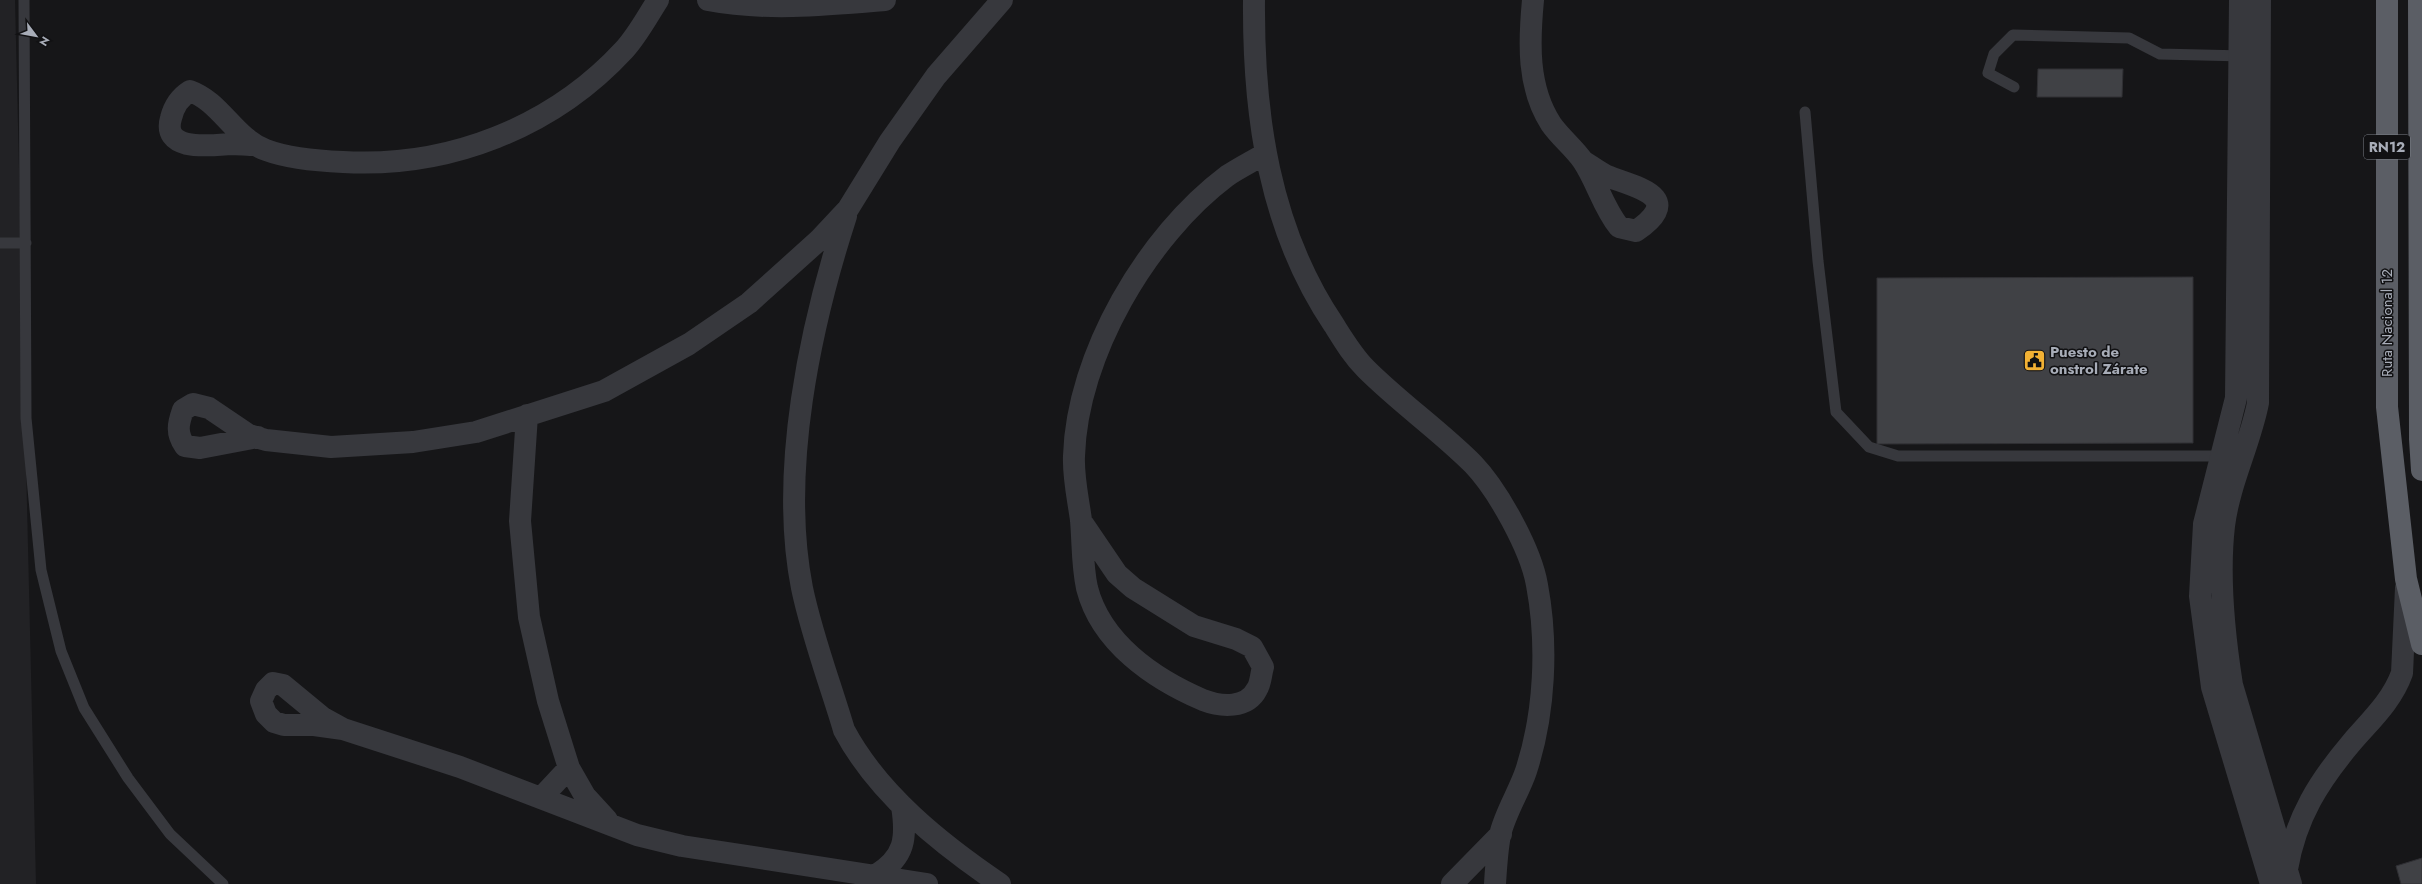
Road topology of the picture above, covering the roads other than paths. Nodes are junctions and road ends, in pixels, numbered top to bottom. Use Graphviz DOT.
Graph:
graph roads {
  1 [pos="24,0"];
  2 [pos="658,0"];
  3 [pos="708,0"];
  4 [pos="885,0"];
  5 [pos="1254,0"];
  6 [pos="1533,0"];
  7 [pos="2240,0"];
  8 [pos="2260,0"];
  9 [pos="2387,0"];
  10 [pos="2419,0"];
  11 [pos="999,1"];
  12 [pos="2250,56"];
  13 [pos="2014,87"];
  14 [pos="1805,112"];
  15 [pos="255,145"];
  16 [pos="1266,153"];
  17 [pos="1583,162"];
  18 [pos="848,209"];
  19 [pos="0,243"];
  20 [pos="26,243"];
  21 [pos="798,259"];
  22 [pos="828,278"];
  23 [pos="528,415"];
  24 [pos="258,437"];
  25 [pos="2220,455"];
  26 [pos="2241,457"];
  27 [pos="2422,470"];
  28 [pos="1081,520"];
  29 [pos="2406,579"];
  30 [pos="2422,644"];
  31 [pos="343,729"];
  32 [pos="569,768"];
  33 [pos="541,798"];
  34 [pos="902,806"];
  35 [pos="611,824"];
  36 [pos="1501,834"];
  37 [pos="876,875"];
  38 [pos="2283,881"];
  39 [pos="223,884"];
  40 [pos="927,884"];
  41 [pos="1000,884"];
  42 [pos="1452,884"];
  43 [pos="1495,884"];
  1 -- 20 [label="lane"];
  2 -- 15 [label="street"];
  3 -- 4 [label="street"];
  5 -- 16 [label="street"];
  6 -- 17 [label="street"];
  7 -- 12 [label="street"];
  8 -- 12 [label="street"];
  9 -- 29 [label="highway, Ruta Nacional 12 / RN12"];
  10 -- 27 [label="highway, RN12"];
  11 -- 18 [label="street"];
  12 -- 13 [label="lane"];
  12 -- 25 [label="street"];
  12 -- 26 [label="street"];
  14 -- 25 [label="lane"];
  16 -- 28 [label="street"];
  16 -- 36 [label="street"];
  18 -- 21 [label="street"];
  18 -- 22 [label="street"];
  19 -- 20 [label="lane"];
  20 -- 39 [label="lane"];
  21 -- 22 [label="street"];
  21 -- 23 [label="street"];
  22 -- 34 [label="street"];
  23 -- 24 [label="street"];
  23 -- 32 [label="street"];
  25 -- 26 [label="lane"];
  25 -- 38 [label="street"];
  26 -- 38 [label="street"];
  28 -- 28 [label="street"];
  29 -- 30 [label="highway, Ruta Nacional 12 / RN12"];
  29 -- 38 [label="street"];
  31 -- 33 [label="street"];
  32 -- 33 [label="street"];
  32 -- 35 [label="street"];
  33 -- 35 [label="street"];
  34 -- 37 [label="street"];
  34 -- 41 [label="street"];
  35 -- 37 [label="street"];
  36 -- 42 [label="street"];
  36 -- 43 [label="street"];
  37 -- 40 [label="street"];
}
